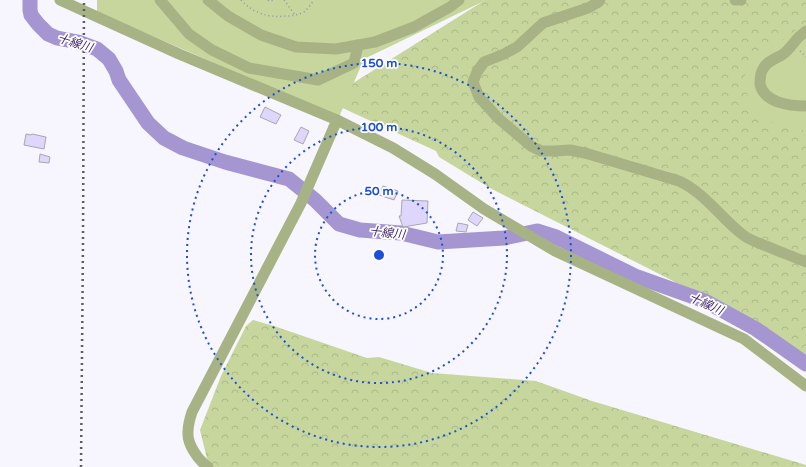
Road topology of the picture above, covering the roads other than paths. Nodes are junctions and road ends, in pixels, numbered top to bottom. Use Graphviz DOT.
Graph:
graph roads {
  1 [pos="60,0"];
  2 [pos="160,0"];
  3 [pos="208,0"];
  4 [pos="459,0"];
  5 [pos="600,0"];
  6 [pos="736,0"];
  7 [pos="741,0"];
  8 [pos="806,31"];
  9 [pos="358,45"];
  10 [pos="806,106"];
  11 [pos="336,120"];
  12 [pos="806,262"];
  13 [pos="806,386"];
  14 [pos="208,467"];
  1 -- 11 [label="street"];
  2 -- 9 [label="street"];
  3 -- 9 [label="street"];
  4 -- 9 [label="street"];
  5 -- 12 [label="street"];
  6 -- 7 [label="street"];
  8 -- 10 [label="street"];
  11 -- 13 [label="street"];
  11 -- 14 [label="street"];
}
